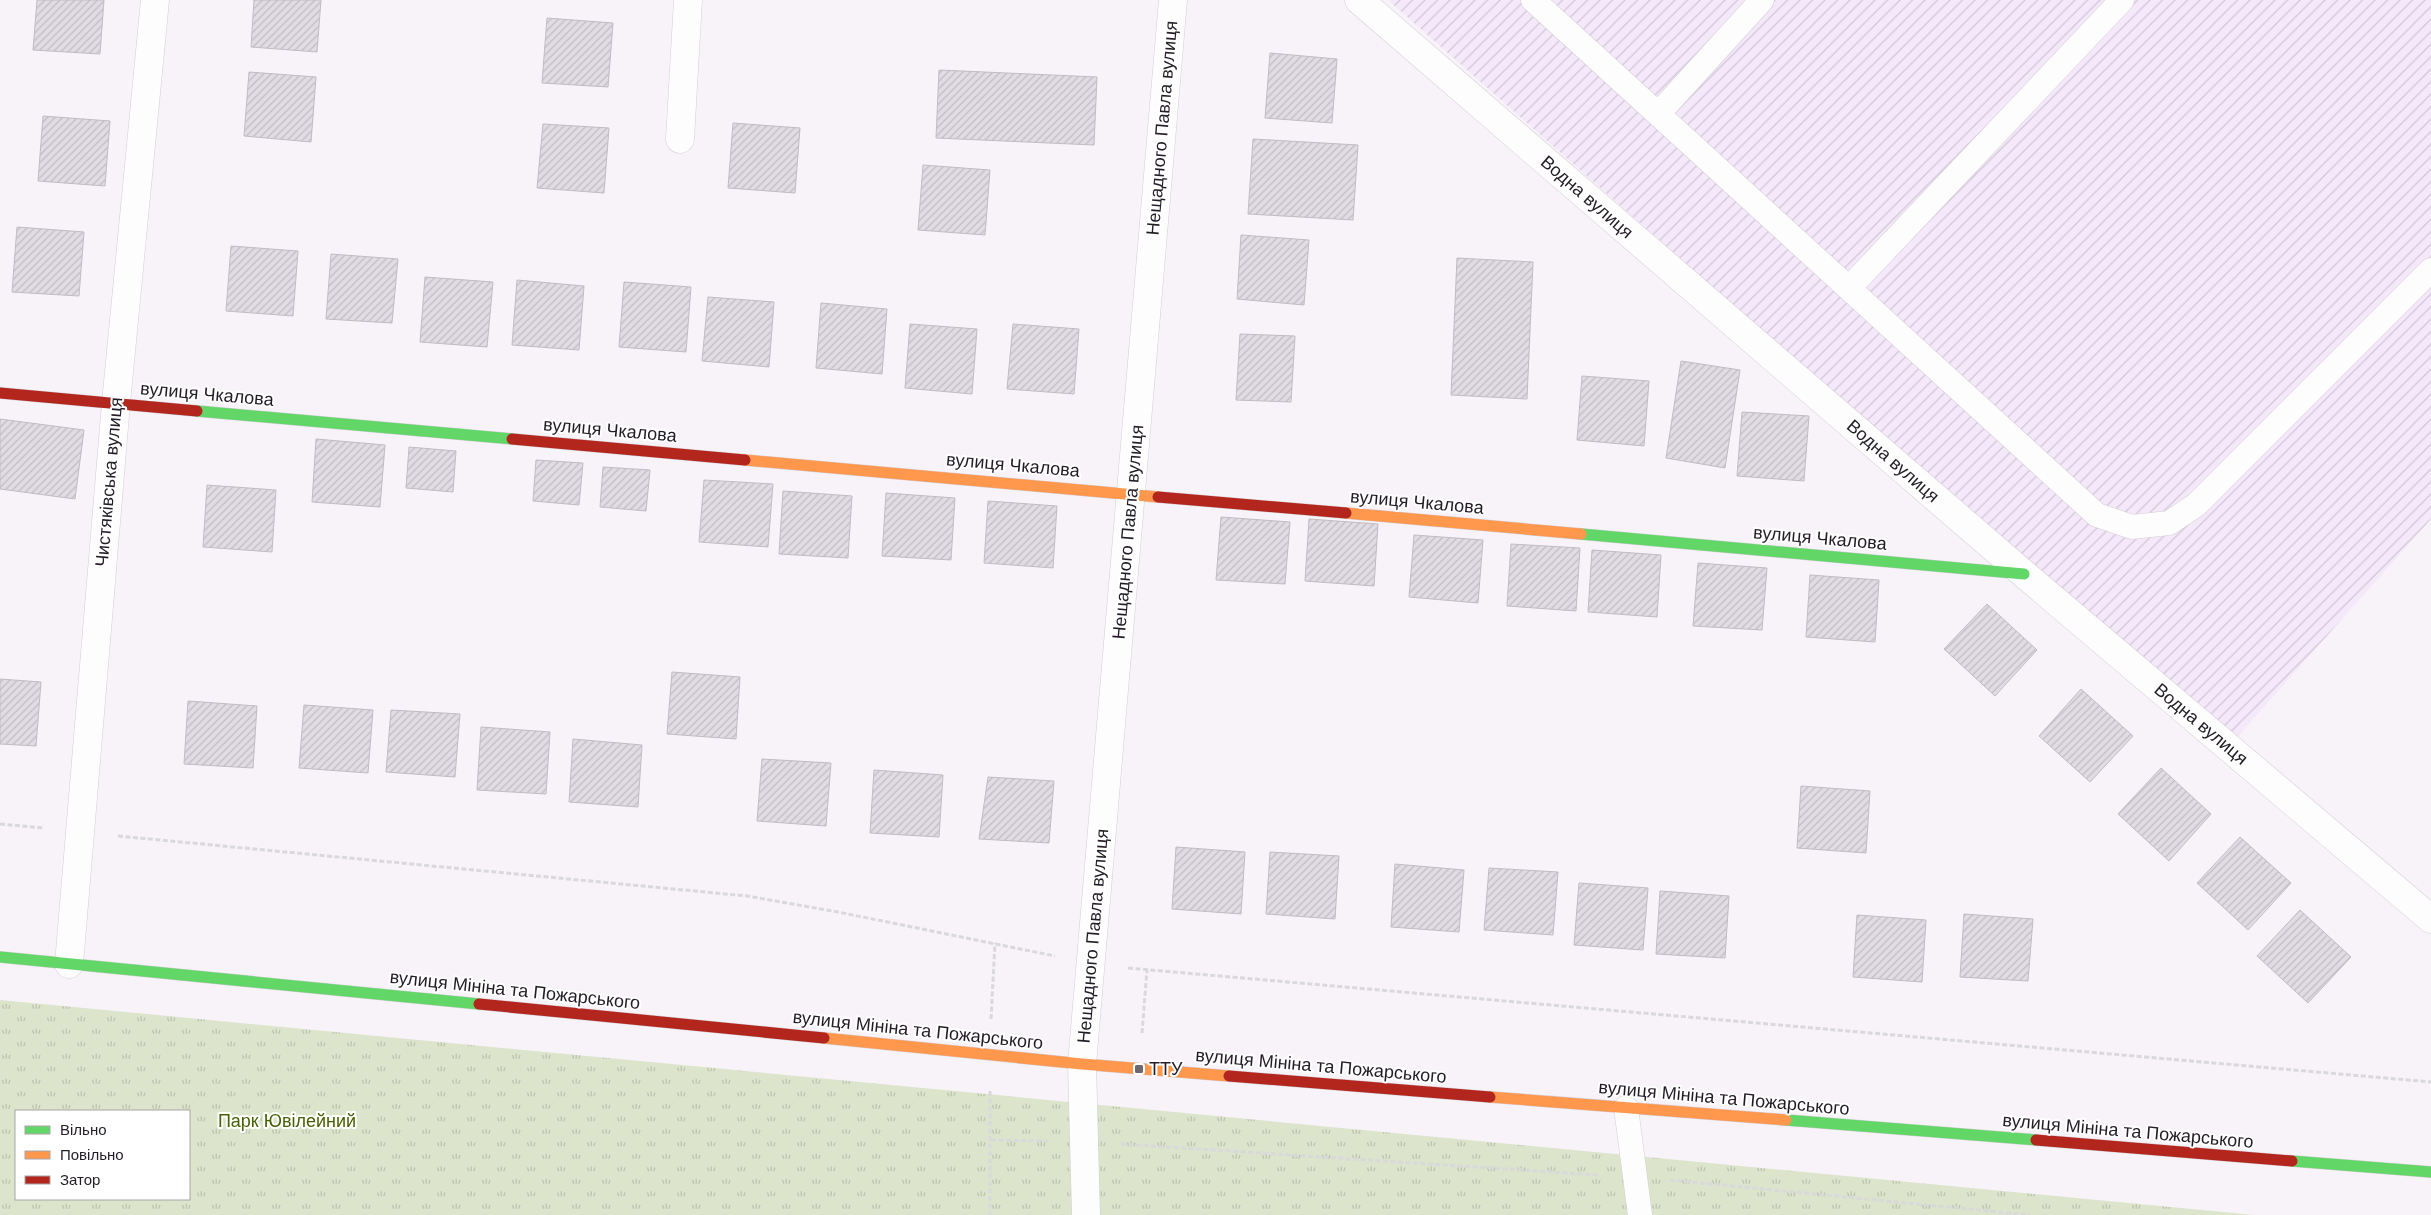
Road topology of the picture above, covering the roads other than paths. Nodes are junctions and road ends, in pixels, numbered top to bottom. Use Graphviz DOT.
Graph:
graph roads {
  1 [pos="155,0"];
  2 [pos="688,0"];
  3 [pos="1173,0"];
  4 [pos="1359,0"];
  5 [pos="1533,0"];
  6 [pos="1762,0"];
  7 [pos="2122,0"];
  8 [pos="1658,114"];
  9 [pos="680,139"];
  10 [pos="2431,270"];
  11 [pos="1849,288"];
  12 [pos="0,393"];
  13 [pos="116,404"];
  14 [pos="1131,493"];
  15 [pos="2024,574"];
  16 [pos="2431,919"];
  17 [pos="0,957"];
  18 [pos="69,964"];
  19 [pos="1082,1064"];
  20 [pos="1626,1108"];
  21 [pos="2431,1172"];
  22 [pos="1086,1215"];
  23 [pos="1640,1215"];
  1 -- 13 [label="street, Чистяківська вулиця"];
  2 -- 9 [label="street"];
  3 -- 14 [label="street, Нещадного Павла вулиця"];
  4 -- 15 [label="street, Водна вулиця"];
  5 -- 8 [label="lane"];
  6 -- 8 [label="lane"];
  7 -- 11 [label="lane"];
  8 -- 11 [label="lane"];
  10 -- 11 [label="lane"];
  12 -- 13 [label="street, вулиця Чкалова"];
  13 -- 14 [label="street, вулиця Чкалова"];
  13 -- 18 [label="street, Чистяківська вулиця"];
  14 -- 15 [label="street, вулиця Чкалова"];
  14 -- 19 [label="street, Нещадного Павла вулиця"];
  15 -- 16 [label="street, Водна вулиця"];
  17 -- 18 [label="street, вулиця Мініна та Пожарського"];
  18 -- 19 [label="street, вулиця Мініна та Пожарського"];
  19 -- 20 [label="street, вулиця Мініна та Пожарського"];
  19 -- 22 [label="street, Нещадного Павла вулиця"];
  20 -- 21 [label="street, вулиця Мініна та Пожарського"];
  20 -- 23 [label="lane"];
}
